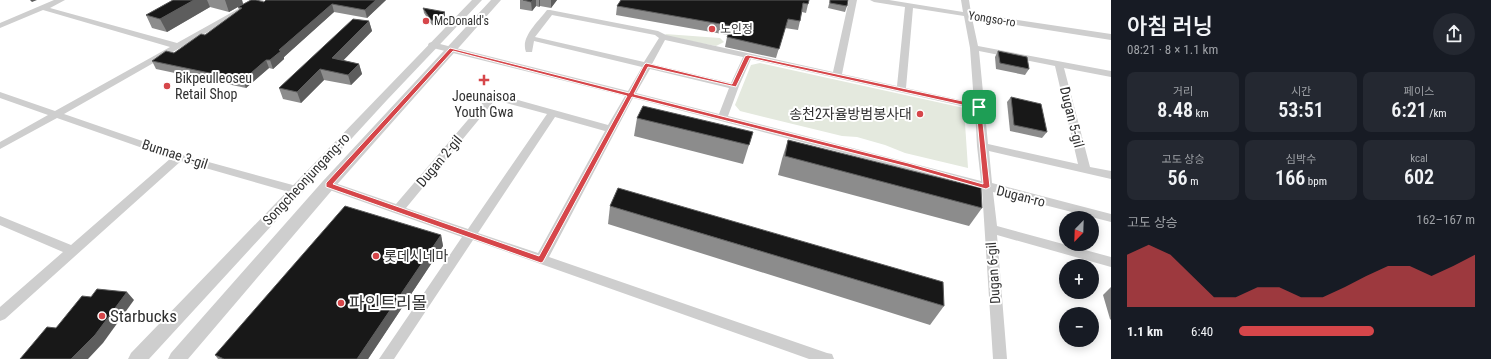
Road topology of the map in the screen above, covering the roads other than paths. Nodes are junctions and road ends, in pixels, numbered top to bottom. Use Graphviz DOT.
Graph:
graph roads {
  1 [pos="62,0"];
  2 [pos="260,0"];
  3 [pos="477,0"];
  4 [pos="496,0"];
  5 [pos="853,0"];
  6 [pos="874,0"];
  7 [pos="965,0"];
  8 [pos="909,6"];
  9 [pos="43,8"];
  10 [pos="969,15"];
  11 [pos="0,26"];
  12 [pos="1111,37"];
  13 [pos="530,38"];
  14 [pos="662,38"];
  15 [pos="432,45"];
  16 [pos="177,46"];
  17 [pos="974,48"];
  18 [pos="451,49"];
  19 [pos="529,50"];
  20 [pos="748,56"];
  21 [pos="646,65"];
  22 [pos="1059,65"];
  23 [pos="1111,74"];
  24 [pos="837,75"];
  25 [pos="734,86"];
  26 [pos="901,89"];
  27 [pos="0,95"];
  28 [pos="630,95"];
  29 [pos="979,107"];
  30 [pos="553,113"];
  31 [pos="57,114"];
  32 [pos="723,118"];
  33 [pos="611,129"];
  34 [pos="0,146"];
  35 [pos="982,146"];
  36 [pos="179,157"];
  37 [pos="1085,169"];
  38 [pos="1111,175"];
  39 [pos="328,185"];
  40 [pos="986,187"];
  41 [pos="296,190"];
  42 [pos="399,209"];
  43 [pos="1111,218"];
  44 [pos="0,220"];
  45 [pos="991,229"];
  46 [pos="470,234"];
  47 [pos="73,251"];
  48 [pos="541,260"];
  49 [pos="1111,262"];
  50 [pos="0,315"];
  51 [pos="137,359"];
  52 [pos="177,359"];
  53 [pos="386,359"];
  54 [pos="827,359"];
  55 [pos="1000,359"];
  1 -- 9 [label="street"];
  2 -- 16 [label="street"];
  3 -- 15 [label="street, Songcheonjungang-ro"];
  4 -- 18 [label="street, Songcheonjungang-ro"];
  5 -- 24 [label="street"];
  6 -- 8 [label="street, Yongso-ro"];
  7 -- 10 [label="street"];
  8 -- 10 [label="street, Yongso-ro"];
  8 -- 26 [label="street"];
  9 -- 11 [label="street"];
  9 -- 16 [label="street"];
  10 -- 12 [label="street, Yongso-ro"];
  10 -- 17 [label="street"];
  13 -- 14 [label="street"];
  13 -- 19 [label="street"];
  13 -- 21 [label="street"];
  14 -- 20 [label="street"];
  14 -- 21 [label="street"];
  15 -- 18 [label="street, Dugan-ro"];
  15 -- 41 [label="street, Songcheonjungang-ro"];
  16 -- 31 [label="street"];
  17 -- 22 [label="street, Dugan 5-gil"];
  17 -- 29 [label="street"];
  18 -- 28 [label="street, Dugan-ro"];
  18 -- 39 [label="street, Songcheonjungang-ro"];
  20 -- 24 [label="street"];
  20 -- 25 [label="street"];
  21 -- 25 [label="street"];
  21 -- 28 [label="street"];
  22 -- 23 [label="street, Dugan 5-gil"];
  22 -- 37 [label="street, Dugan 5-gil"];
  24 -- 26 [label="street"];
  25 -- 32 [label="street"];
  26 -- 29 [label="street"];
  27 -- 31 [label="street, Bunnae 3-gil"];
  28 -- 32 [label="street, Dugan-ro"];
  28 -- 33 [label="street"];
  29 -- 35 [label="street"];
  30 -- 33 [label="street, Dugan 2-gil"];
  30 -- 42 [label="street, Dugan 2-gil"];
  30 -- 46 [label="street"];
  31 -- 34 [label="street"];
  31 -- 36 [label="street, Bunnae 3-gil"];
  32 -- 40 [label="street, Dugan-ro"];
  33 -- 48 [label="street"];
  35 -- 37 [label="street, Dugan 5-gil"];
  35 -- 40 [label="street"];
  36 -- 41 [label="street, Bunnae 3-gil"];
  36 -- 47 [label="street"];
  37 -- 38 [label="street, Dugan 5-gil"];
  39 -- 42 [label="street"];
  39 -- 52 [label="street, Songcheonjungang-ro"];
  40 -- 43 [label="street, Dugan-ro"];
  40 -- 45 [label="street, Dugan 6-gil"];
  41 -- 51 [label="street, Songcheonjungang-ro"];
  42 -- 46 [label="street"];
  44 -- 47 [label="street"];
  45 -- 49 [label="street"];
  45 -- 55 [label="street, Dugan 6-gil"];
  46 -- 48 [label="street"];
  46 -- 53 [label="street"];
  47 -- 50 [label="street"];
  48 -- 54 [label="street"];
}
